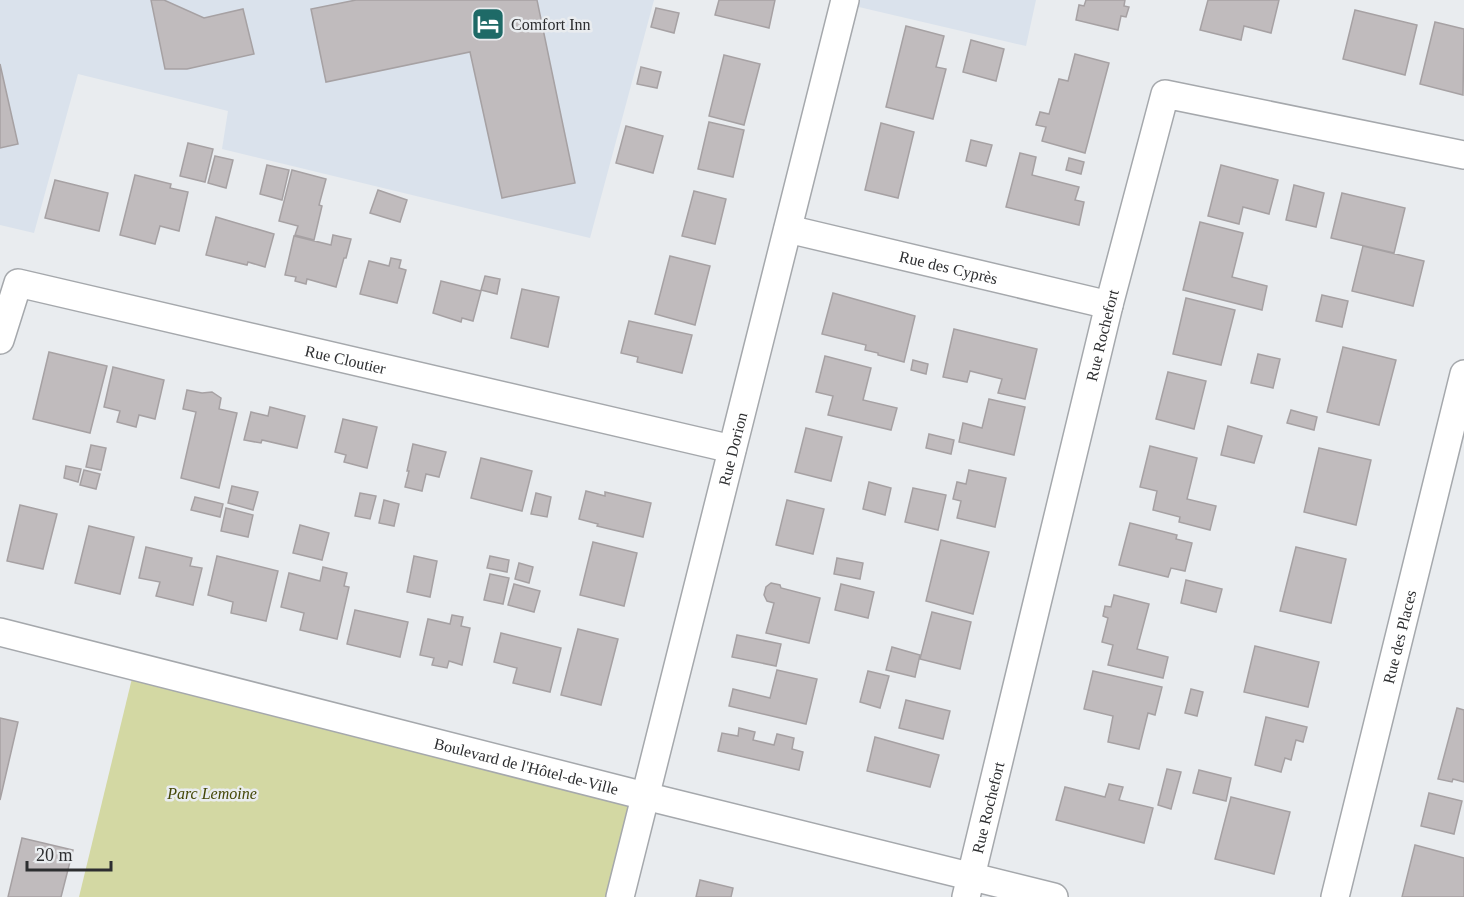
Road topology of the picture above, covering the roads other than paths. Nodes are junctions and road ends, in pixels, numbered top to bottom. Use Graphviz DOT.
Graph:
graph roads {
  1 [pos="845,0"];
  2 [pos="1464,155"];
  3 [pos="788,229"];
  4 [pos="1109,305"];
  5 [pos="0,340"];
  6 [pos="1464,374"];
  7 [pos="732,449"];
  8 [pos="0,632"];
  9 [pos="645,796"];
  10 [pos="969,887"];
  11 [pos="620,897"];
  12 [pos="1054,897"];
  13 [pos="1335,897"];
  1 -- 3 [label="street, Rue Dorion"];
  2 -- 4 [label="street, Rue Rochefort"];
  3 -- 4 [label="street, Rue des Cyprès"];
  3 -- 7 [label="street, Rue Dorion"];
  4 -- 10 [label="street, Rue Rochefort"];
  5 -- 7 [label="street, Rue Cloutier"];
  6 -- 13 [label="street, Rue des Places"];
  7 -- 9 [label="street, Rue Dorion"];
  8 -- 9 [label="street, Boulevard de l'Hôtel-de-Ville"];
  9 -- 10 [label="street, Boulevard de l'Hôtel-de-Ville"];
  9 -- 11 [label="street, Rue Dorion"];
  10 -- 12 [label="street, Boulevard de l'Hôtel-de-Ville"];
}
